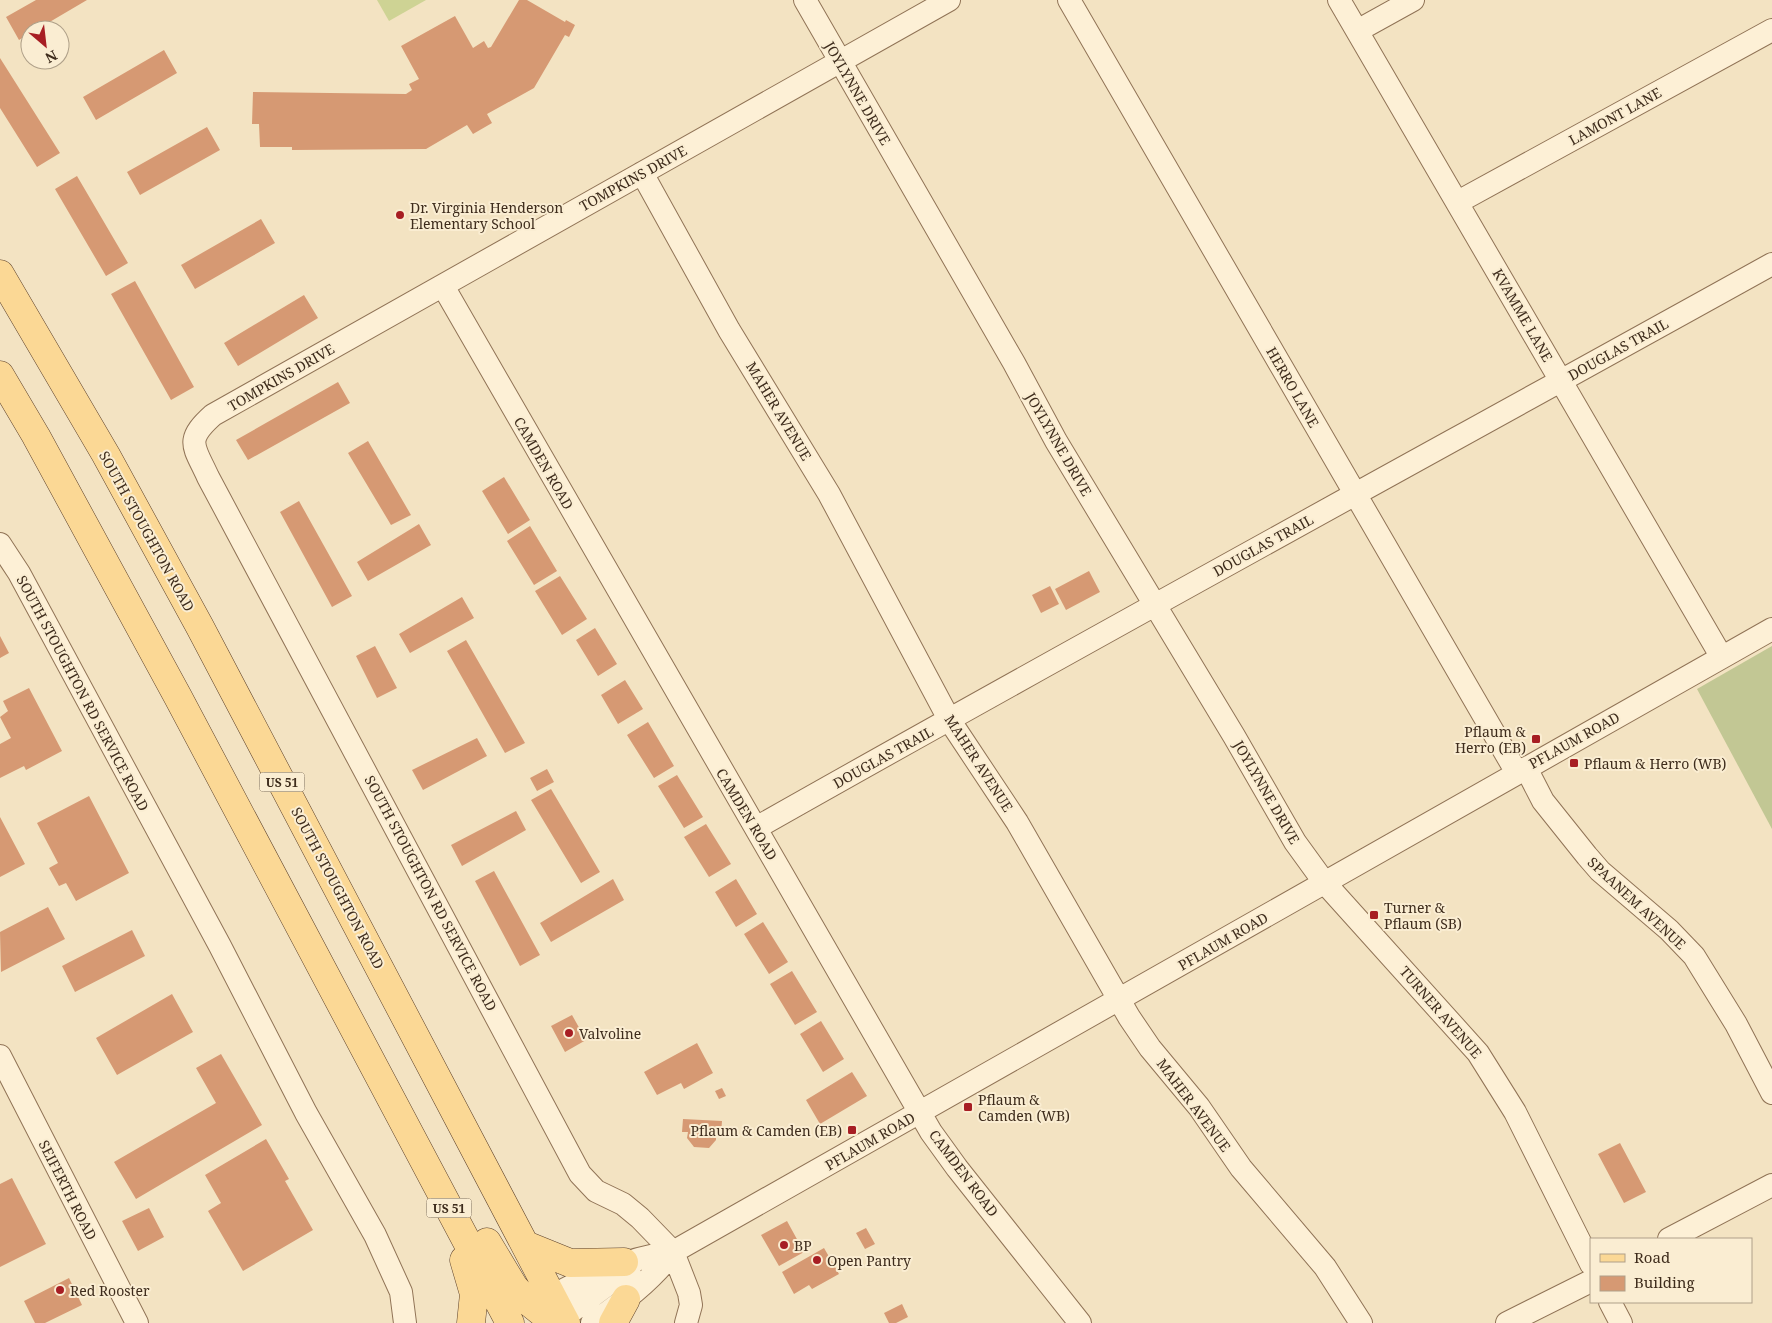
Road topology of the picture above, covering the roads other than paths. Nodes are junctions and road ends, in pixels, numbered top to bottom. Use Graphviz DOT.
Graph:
graph roads {
  1 [pos="805,0"];
  2 [pos="949,0"];
  3 [pos="1069,0"];
  4 [pos="1339,0"];
  5 [pos="1413,0"];
  6 [pos="1772,30"];
  7 [pos="1357,31"];
  8 [pos="839,61"];
  9 [pos="642,174"];
  10 [pos="1458,202"];
  11 [pos="1772,264"];
  12 [pos="0,274"];
  13 [pos="443,286"];
  14 [pos="0,375"];
  15 [pos="1562,380"];
  16 [pos="194,437"];
  17 [pos="1354,493"];
  18 [pos="0,544"];
  19 [pos="1155,604"];
  20 [pos="1772,629"];
  21 [pos="1721,656"];
  22 [pos="950,721"];
  23 [pos="1521,770"];
  24 [pos="756,828"];
  25 [pos="1324,882"];
  26 [pos="1120,1000"];
  27 [pos="0,1056"];
  28 [pos="1772,1093"];
  29 [pos="390,1096"];
  30 [pos="920,1113"];
  31 [pos="1772,1185"];
  32 [pos="465,1238"];
  33 [pos="1671,1238"];
  34 [pos="528,1246"];
  35 [pos="672,1252"];
  36 [pos="624,1262"];
  37 [pos="1590,1262"];
  38 [pos="1590,1282"];
  39 [pos="626,1299"];
  40 [pos="1611,1303"];
  41 [pos="536,1318"];
  42 [pos="137,1323"];
  43 [pos="406,1323"];
  44 [pos="471,1323"];
  45 [pos="592,1323"];
  46 [pos="613,1323"];
  47 [pos="686,1323"];
  48 [pos="1080,1323"];
  49 [pos="1361,1323"];
  50 [pos="1507,1323"];
  51 [pos="1621,1323"];
  1 -- 8 [label="street, JOYLYNNE DRIVE"];
  2 -- 8 [label="street, TOMPKINS DRIVE"];
  3 -- 17 [label="street, HERRO LANE"];
  4 -- 7 [label="street, KVAMME LANE"];
  5 -- 7 [label="street"];
  6 -- 10 [label="street, LAMONT LANE"];
  7 -- 10 [label="street, KVAMME LANE"];
  8 -- 9 [label="street, TOMPKINS DRIVE"];
  8 -- 19 [label="street, JOYLYNNE DRIVE"];
  9 -- 13 [label="street, TOMPKINS DRIVE"];
  9 -- 22 [label="street, MAHER AVENUE"];
  10 -- 15 [label="street, KVAMME LANE"];
  11 -- 15 [label="street, DOUGLAS TRAIL"];
  12 -- 34 [label="main road, SOUTH STOUGHTON ROAD / US 51"];
  13 -- 16 [label="street, TOMPKINS DRIVE"];
  13 -- 24 [label="street, CAMDEN ROAD"];
  14 -- 29 [label="main road, US 51"];
  15 -- 17 [label="street, DOUGLAS TRAIL"];
  15 -- 21 [label="street, KVAMME LANE"];
  16 -- 35 [label="street, SOUTH STOUGHTON RD SERVICE ROAD"];
  17 -- 19 [label="street, DOUGLAS TRAIL"];
  17 -- 23 [label="street, HERRO LANE"];
  18 -- 43 [label="street, SOUTH STOUGHTON RD SERVICE ROAD"];
  19 -- 22 [label="street, DOUGLAS TRAIL"];
  19 -- 25 [label="street, JOYLYNNE DRIVE"];
  20 -- 21 [label="street, PFLAUM ROAD"];
  21 -- 23 [label="street, PFLAUM ROAD"];
  22 -- 24 [label="street, DOUGLAS TRAIL"];
  22 -- 26 [label="street, MAHER AVENUE"];
  23 -- 25 [label="street, PFLAUM ROAD"];
  23 -- 28 [label="street, SPAANEM AVENUE"];
  24 -- 30 [label="street, CAMDEN ROAD"];
  25 -- 26 [label="street, PFLAUM ROAD"];
  25 -- 37 [label="street, TURNER AVENUE"];
  26 -- 30 [label="street, PFLAUM ROAD"];
  26 -- 49 [label="street, MAHER AVENUE"];
  27 -- 42 [label="street, SEIFERTH ROAD"];
  29 -- 32 [label="main road, US 51"];
  29 -- 41 [label="main road"];
  30 -- 35 [label="street, PFLAUM ROAD"];
  30 -- 48 [label="street, CAMDEN ROAD"];
  31 -- 33 [label="street"];
  32 -- 41 [label="main road, US 51"];
  32 -- 44 [label="main road"];
  34 -- 36 [label="main road"];
  34 -- 41 [label="main road, SOUTH STOUGHTON ROAD / US 51"];
  35 -- 36 [label="street, PFLAUM ROAD"];
  35 -- 39 [label="street, PFLAUM ROAD"];
  35 -- 41 [label="street"];
  35 -- 47 [label="street, SOUTH STOUGHTON RD SERVICE ROAD"];
  36 -- 41 [label="street, PFLAUM ROAD"];
  38 -- 50 [label="street"];
  39 -- 45 [label="street, PFLAUM ROAD"];
  39 -- 46 [label="main road"];
  40 -- 51 [label="street"];
}
